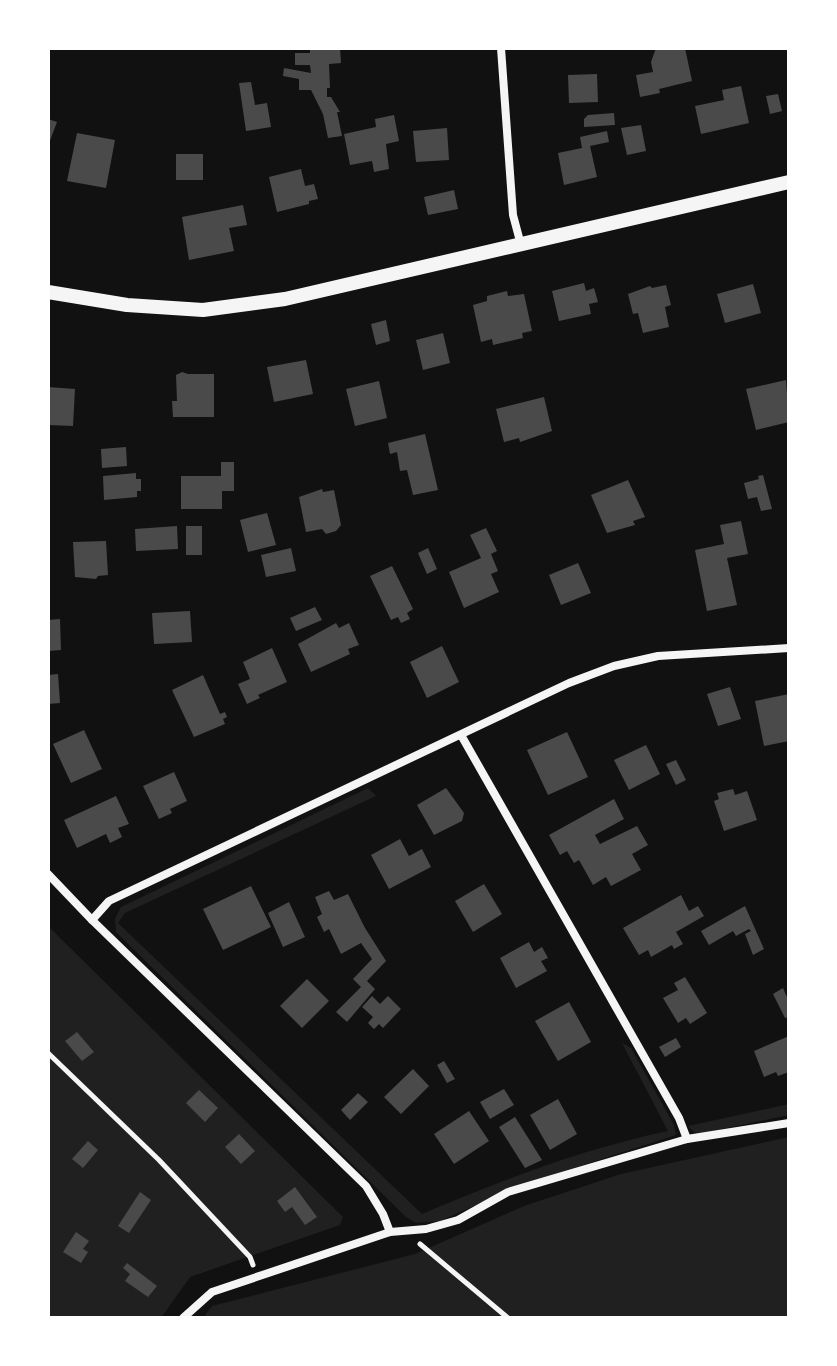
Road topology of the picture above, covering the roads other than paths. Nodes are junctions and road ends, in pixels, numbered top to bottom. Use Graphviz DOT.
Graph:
graph roads {
  1 [pos="501,48"];
  2 [pos="789,182"];
  3 [pos="521,245"];
  4 [pos="48,292"];
  5 [pos="789,648"];
  6 [pos="461,735"];
  7 [pos="48,874"];
  8 [pos="92,920"];
  9 [pos="789,1123"];
  10 [pos="687,1139"];
  11 [pos="390,1232"];
  12 [pos="183,1318"];
  1 -- 3 [label="street"];
  2 -- 3 [label="street"];
  3 -- 4 [label="street"];
  5 -- 6 [label="street"];
  6 -- 8 [label="street"];
  6 -- 10 [label="street"];
  7 -- 8 [label="street"];
  8 -- 11 [label="street"];
  9 -- 10 [label="street"];
  10 -- 11 [label="street"];
  11 -- 12 [label="street"];
}
